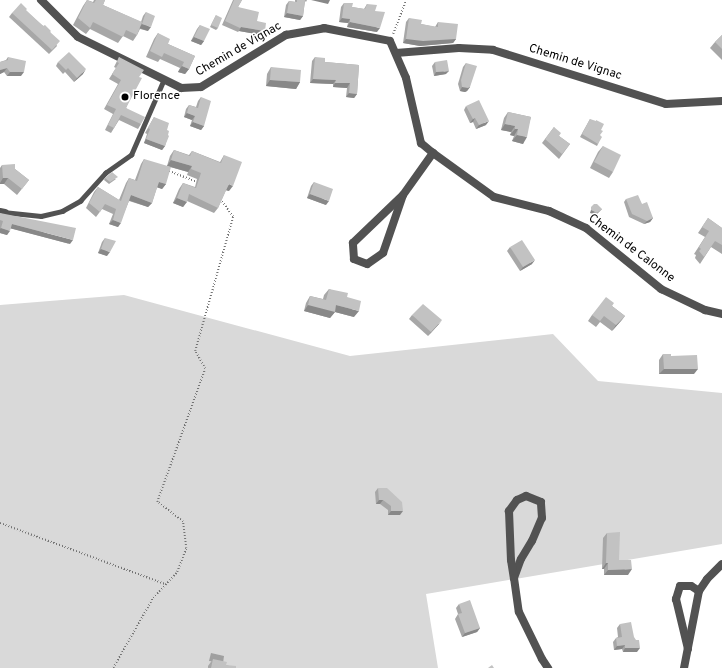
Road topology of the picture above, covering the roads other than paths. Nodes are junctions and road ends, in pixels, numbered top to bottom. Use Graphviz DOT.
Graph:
graph roads {
  1 [pos="41,0"];
  2 [pos="396,53"];
  3 [pos="164,78"];
  4 [pos="722,101"];
  5 [pos="433,153"];
  6 [pos="403,195"];
  7 [pos="2,212"];
  8 [pos="722,314"];
  9 [pos="722,564"];
  10 [pos="514,578"];
  11 [pos="699,591"];
  12 [pos="688,649"];
  13 [pos="548,668"];
  14 [pos="684,668"];
  1 -- 3 [label="street, Chemin de Vignac"];
  2 -- 3 [label="street, Chemin de Vignac"];
  2 -- 4 [label="street, Chemin de Vignac"];
  2 -- 5 [label="street, Chemin de Calonne"];
  3 -- 7 [label="lane"];
  5 -- 6 [label="street"];
  5 -- 8 [label="street, Chemin de Calonne"];
  6 -- 6 [label="street"];
  9 -- 11 [label="street"];
  10 -- 10 [label="street"];
  10 -- 13 [label="street"];
  11 -- 12 [label="street"];
  11 -- 12 [label="street"];
  12 -- 14 [label="street"];
}
